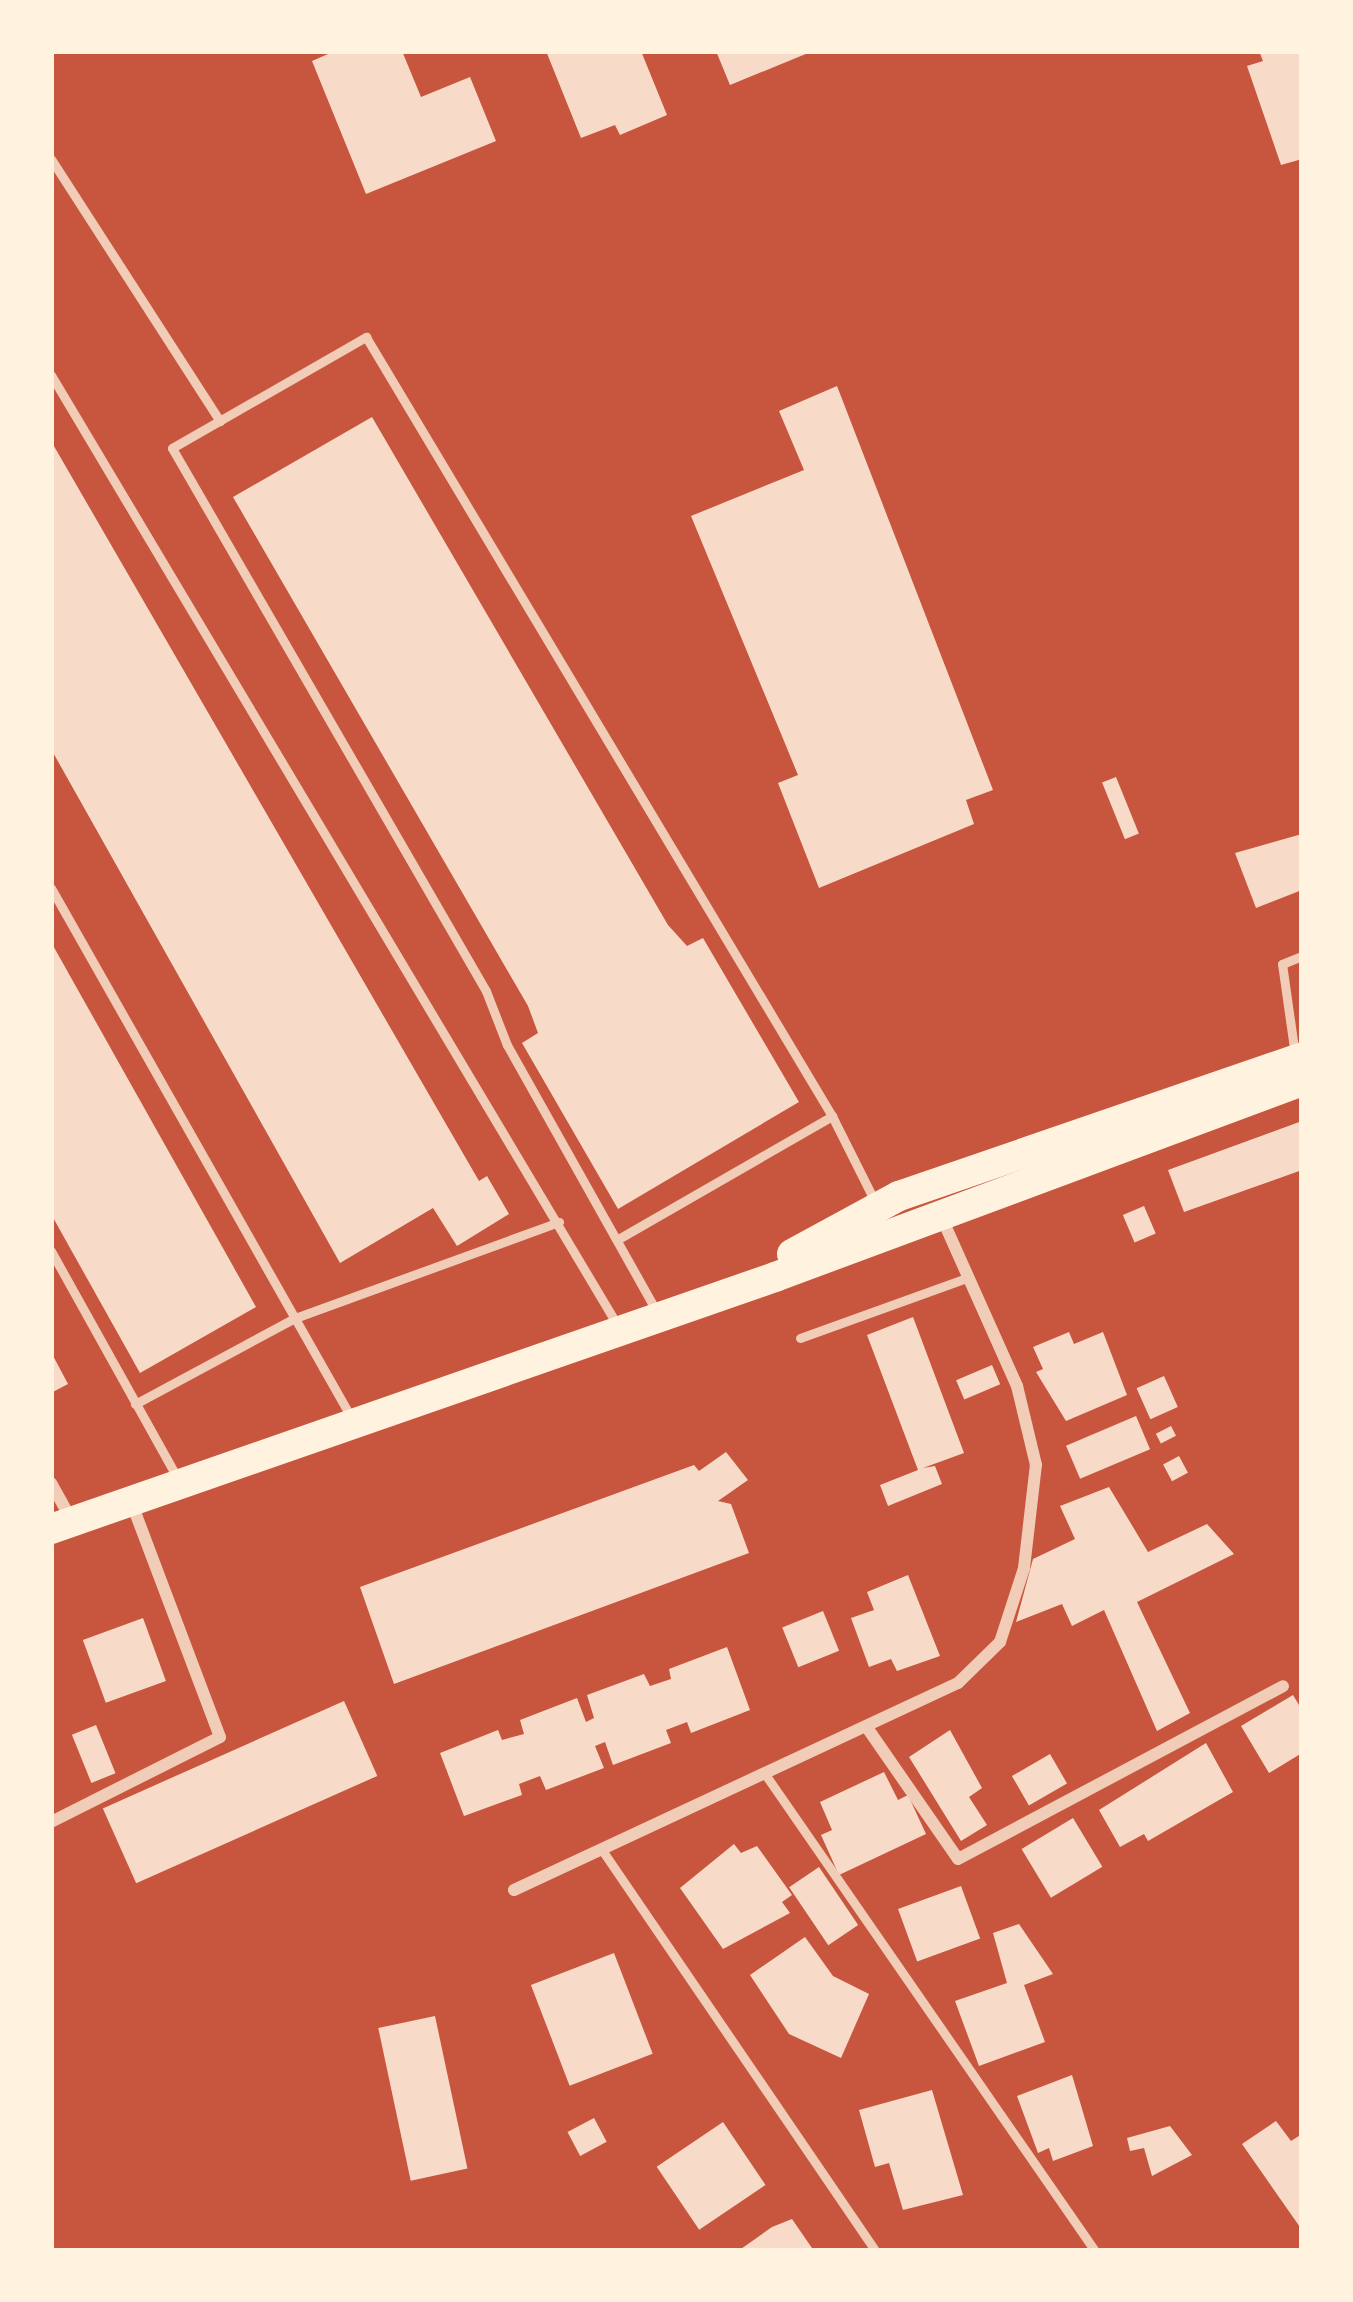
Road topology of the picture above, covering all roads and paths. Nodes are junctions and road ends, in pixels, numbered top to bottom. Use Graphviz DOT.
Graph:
graph roads {
  1 [pos="51,159"];
  2 [pos="51,375"];
  3 [pos="220,421"];
  4 [pos="51,889"];
  5 [pos="1302,956"];
  6 [pos="1300,1065"];
  7 [pos="832,1116"];
  8 [pos="926,1186"];
  9 [pos="940,1216"];
  10 [pos="884,1221"];
  11 [pos="559,1222"];
  12 [pos="620,1238"];
  13 [pos="51,1251"];
  14 [pos="967,1278"];
  15 [pos="660,1317"];
  16 [pos="295,1318"];
  17 [pos="620,1331"];
  18 [pos="800,1338"];
  19 [pos="135,1404"];
  20 [pos="354,1424"];
  21 [pos="51,1483"];
  22 [pos="181,1484"];
  23 [pos="130,1501"];
  24 [pos="62,1525"];
  25 [pos="1283,1686"];
  26 [pos="868,1729"];
  27 [pos="766,1777"];
  28 [pos="51,1822"];
  29 [pos="602,1850"];
  30 [pos="514,1890"];
  31 [pos="876,2251"];
  32 [pos="1095,2251"];
  1 -- 3 [label="lane"];
  2 -- 11 [label="lane"];
  3 -- 7 [label="lane"];
  3 -- 12 [label="lane"];
  4 -- 16 [label="lane"];
  5 -- 6 [label="lane"];
  6 -- 8 [label="main road"];
  6 -- 9 [label="main road"];
  7 -- 10 [label="lane"];
  7 -- 12 [label="lane"];
  8 -- 9 [label="street"];
  8 -- 10 [label="main road"];
  9 -- 10 [label="main road"];
  9 -- 14 [label="street"];
  10 -- 15 [label="main road"];
  11 -- 16 [label="lane"];
  11 -- 17 [label="lane"];
  12 -- 15 [label="lane"];
  13 -- 19 [label="lane"];
  14 -- 18 [label="lane"];
  14 -- 26 [label="street"];
  15 -- 17 [label="main road"];
  16 -- 19 [label="lane"];
  16 -- 20 [label="lane"];
  17 -- 20 [label="main road"];
  19 -- 22 [label="lane"];
  20 -- 22 [label="main road"];
  21 -- 24 [label="street"];
  22 -- 23 [label="main road"];
  23 -- 24 [label="main road"];
  23 -- 28 [label="street"];
  25 -- 26 [label="street"];
  26 -- 27 [label="street"];
  27 -- 29 [label="street"];
  27 -- 32 [label="lane"];
  29 -- 30 [label="street"];
  29 -- 31 [label="lane"];
}
